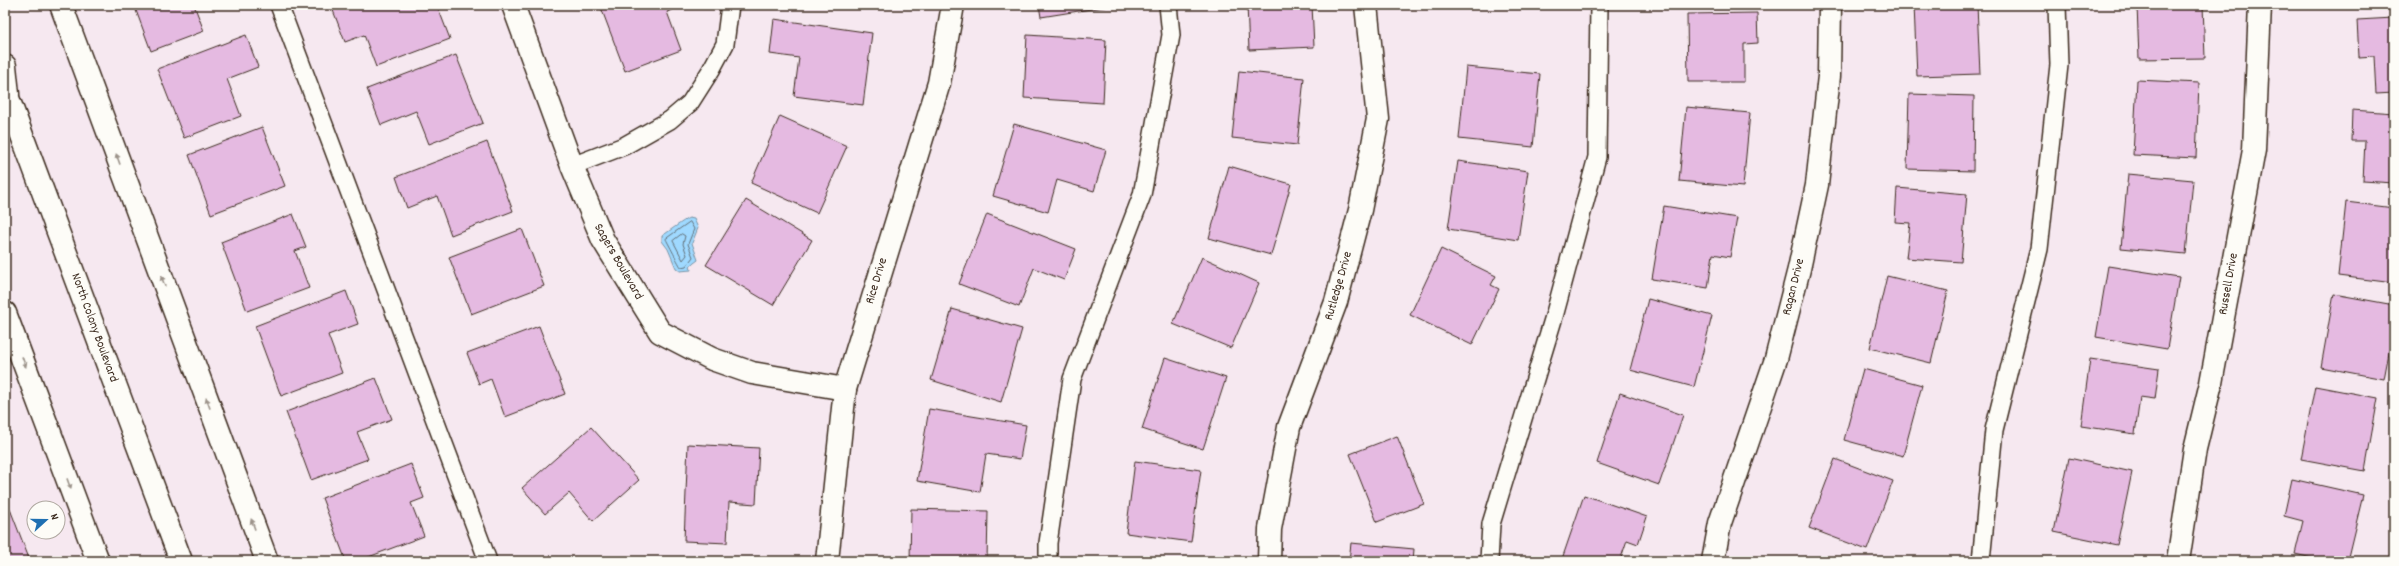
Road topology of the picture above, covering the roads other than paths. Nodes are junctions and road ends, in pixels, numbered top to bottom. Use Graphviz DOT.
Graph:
graph roads {
  1 [pos="61,5"];
  2 [pos="279,5"];
  3 [pos="513,5"];
  4 [pos="730,5"];
  5 [pos="953,5"];
  6 [pos="1168,5"];
  7 [pos="1366,5"];
  8 [pos="1599,5"];
  9 [pos="1830,5"];
  10 [pos="2057,5"];
  11 [pos="2260,5"];
  12 [pos="5,66"];
  13 [pos="6,92"];
  14 [pos="572,166"];
  15 [pos="5,313"];
  16 [pos="845,389"];
  17 [pos="98,561"];
  18 [pos="181,561"];
  19 [pos="267,561"];
  20 [pos="488,561"];
  21 [pos="827,561"];
  22 [pos="1048,561"];
  23 [pos="1269,561"];
  24 [pos="1489,561"];
  25 [pos="1713,561"];
  26 [pos="1982,561"];
  27 [pos="2178,561"];
  19 -- 1 [label="street, one-way"];
  2 -- 20 [label="lane"];
  3 -- 14 [label="street, Sagers Boulevard"];
  4 -- 14 [label="lane"];
  5 -- 16 [label="street, Rice Drive"];
  6 -- 22 [label="lane"];
  7 -- 23 [label="street, Rutledge Drive"];
  8 -- 24 [label="lane"];
  9 -- 25 [label="street, Ragan Drive"];
  10 -- 26 [label="lane"];
  11 -- 27 [label="street, Russell Drive"];
  12 -- 13 [label="street, North Colony Boulevard"];
  13 -- 18 [label="street, North Colony Boulevard"];
  14 -- 16 [label="street, Sagers Boulevard"];
  15 -- 17 [label="street, one-way"];
  16 -- 21 [label="street, Rice Drive"];
}
